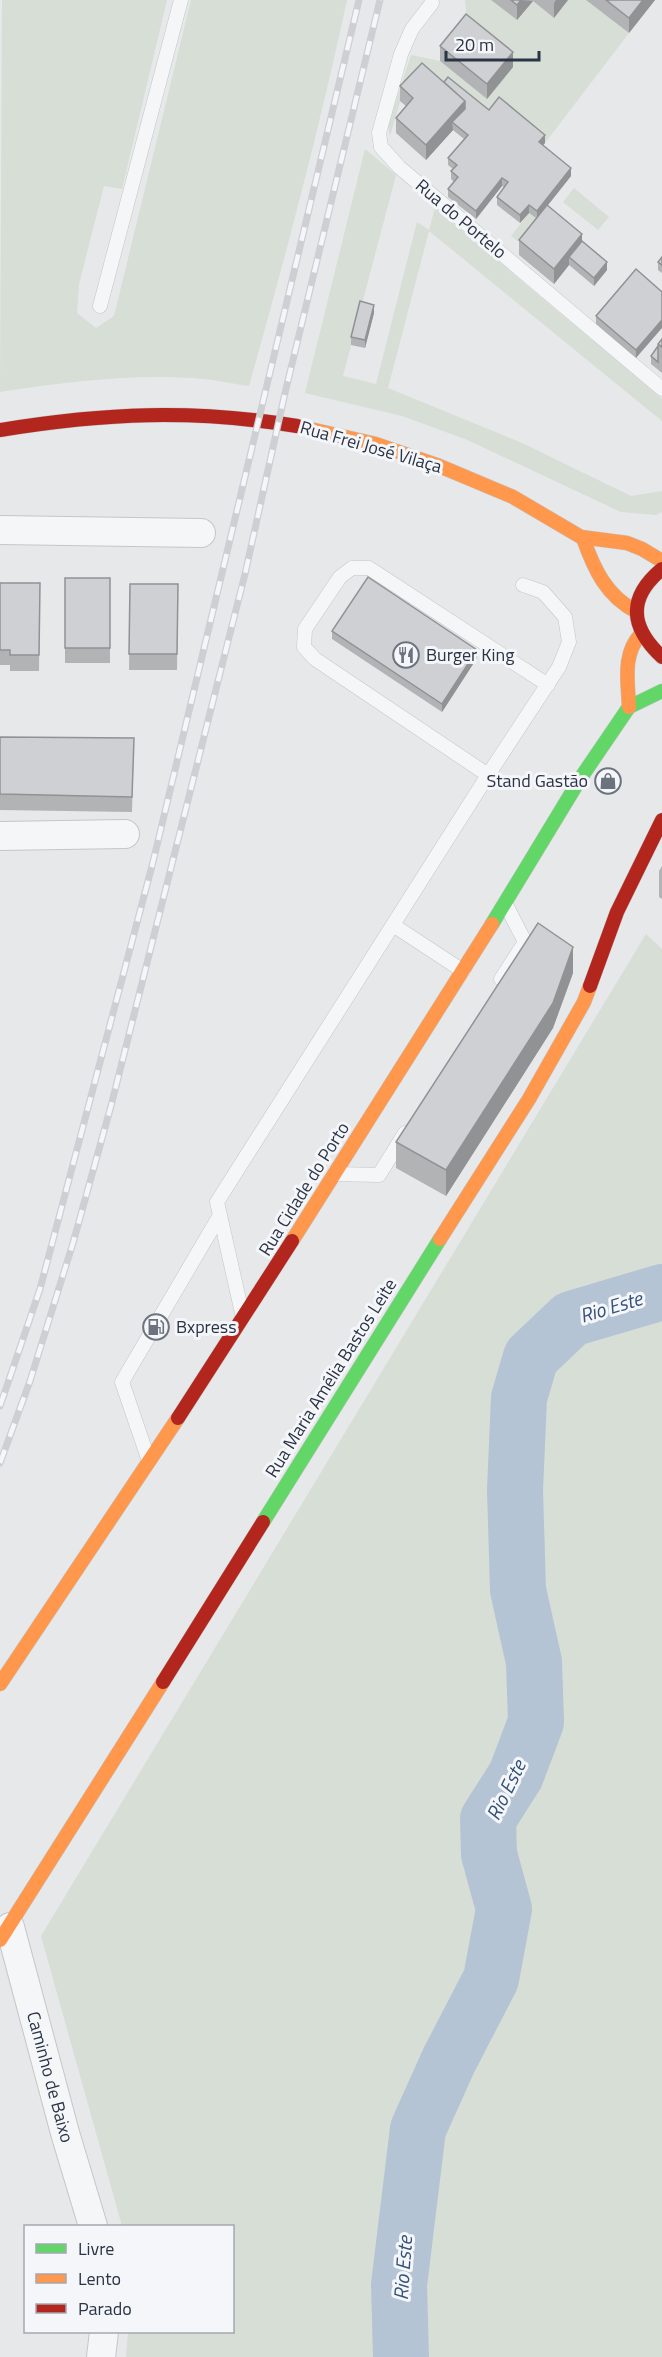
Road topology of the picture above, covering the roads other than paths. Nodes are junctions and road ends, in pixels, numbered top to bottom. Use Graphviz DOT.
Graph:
graph roads {
  1 [pos="181,0"];
  2 [pos="432,3"];
  3 [pos="100,306"];
  4 [pos="662,389"];
  5 [pos="0,430"];
  6 [pos="0,530"];
  7 [pos="201,533"];
  8 [pos="583,538"];
  9 [pos="662,561"];
  10 [pos="662,569"];
  11 [pos="523,585"];
  12 [pos="637,612"];
  13 [pos="641,634"];
  14 [pos="662,657"];
  15 [pos="548,685"];
  16 [pos="662,691"];
  17 [pos="629,707"];
  18 [pos="488,775"];
  19 [pos="662,820"];
  20 [pos="124,834"];
  21 [pos="0,836"];
  22 [pos="504,901"];
  23 [pos="393,926"];
  24 [pos="463,971"];
  25 [pos="493,993"];
  26 [pos="410,1124"];
  27 [pos="334,1174"];
  28 [pos="220,1215"];
  29 [pos="243,1318"];
  30 [pos="150,1462"];
  31 [pos="0,1684"];
  32 [pos="5,1934"];
  33 [pos="93,2225"];
  34 [pos="104,2333"];
  35 [pos="100,2357"];
  1 -- 3 [label="lane"];
  2 -- 4 [label="lane, Rua do Portelo"];
  5 -- 8 [label="main road, Rua Frei José Vilaça"];
  6 -- 7 [label="street"];
  8 -- 9 [label="main road, Rua Frei José Vilaça"];
  8 -- 12 [label="main road"];
  10 -- 12 [label="main road"];
  11 -- 15 [label="lane"];
  12 -- 13 [label="main road"];
  13 -- 14 [label="main road"];
  13 -- 17 [label="main road"];
  15 -- 18 [label="lane"];
  15 -- 18 [label="lane"];
  16 -- 17 [label="main road, Rua Cidade do Porto"];
  17 -- 22 [label="main road, Rua Cidade do Porto"];
  18 -- 23 [label="lane"];
  19 -- 32 [label="main road, Rua Maria Amélia Bastos Leite"];
  20 -- 21 [label="street"];
  22 -- 24 [label="main road, Rua Cidade do Porto"];
  22 -- 25 [label="lane"];
  23 -- 24 [label="lane"];
  23 -- 28 [label="lane"];
  24 -- 27 [label="main road, Rua Cidade do Porto"];
  26 -- 27 [label="lane"];
  27 -- 29 [label="main road, Rua Cidade do Porto"];
  28 -- 29 [label="lane"];
  28 -- 30 [label="lane"];
  29 -- 30 [label="main road, Rua Cidade do Porto"];
  30 -- 31 [label="main road, Rua Cidade do Porto"];
  32 -- 33 [label="street, Caminho de Baixo"];
  34 -- 35 [label="street"];
}
